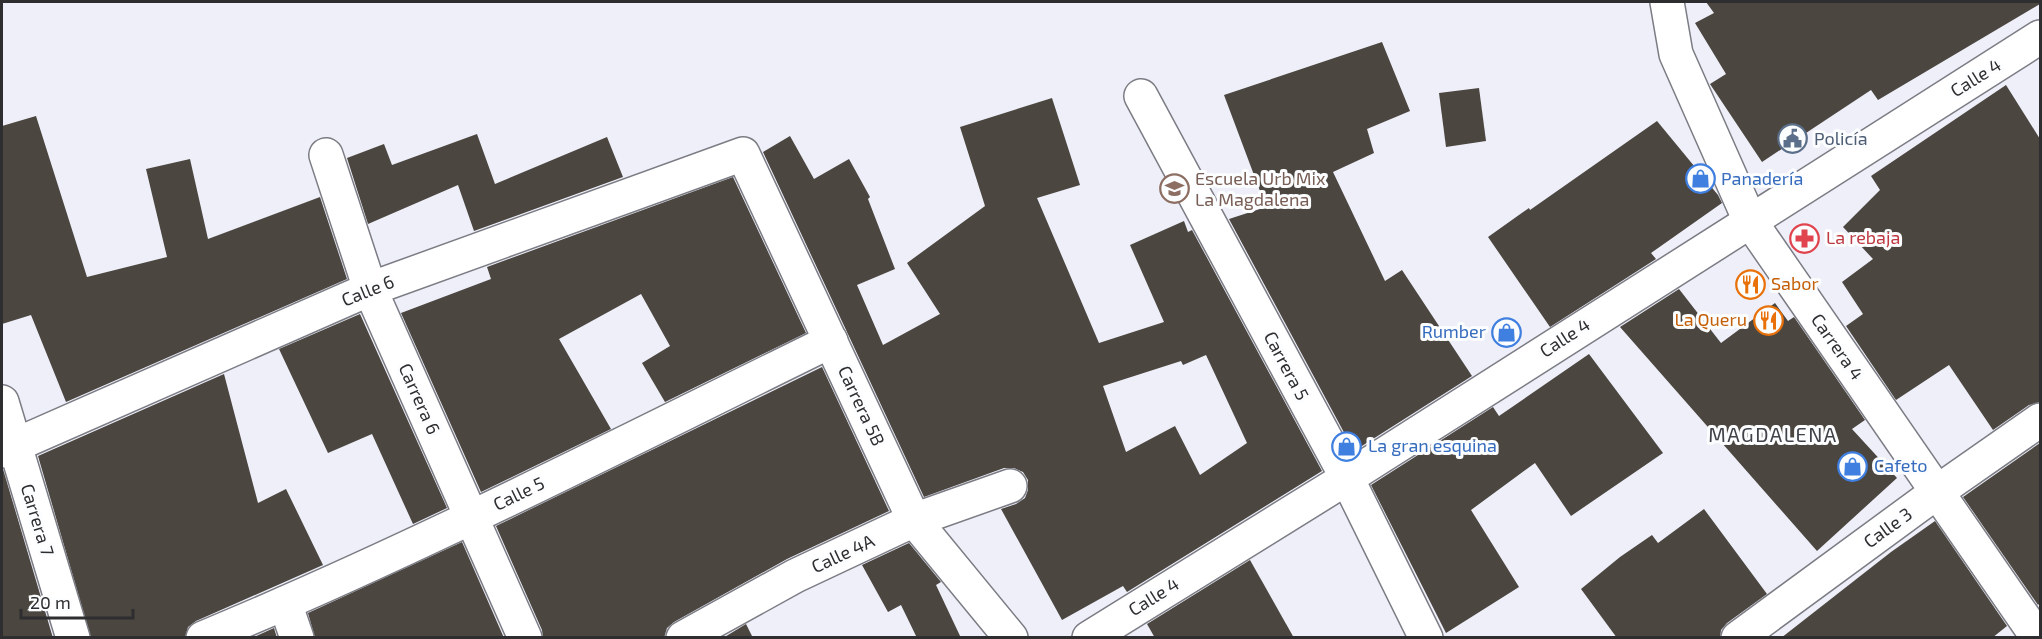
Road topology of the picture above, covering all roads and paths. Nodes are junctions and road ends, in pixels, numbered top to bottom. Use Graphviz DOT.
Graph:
graph roads {
  1 [pos="1667,2"];
  2 [pos="2040,37"];
  3 [pos="1141,96"];
  4 [pos="743,154"];
  5 [pos="326,155"];
  6 [pos="1750,221"];
  7 [pos="370,289"];
  8 [pos="831,341"];
  9 [pos="2,402"];
  10 [pos="2040,420"];
  11 [pos="8,448"];
  12 [pos="1347,478"];
  13 [pos="1010,486"];
  14 [pos="1937,492"];
  15 [pos="472,517"];
  16 [pos="914,520"];
  17 [pos="285,603"];
  18 [pos="73,638"];
  19 [pos="203,638"];
  20 [pos="297,638"];
  21 [pos="525,638"];
  22 [pos="683,638"];
  23 [pos="1011,638"];
  24 [pos="1089,638"];
  25 [pos="1426,638"];
  26 [pos="1738,638"];
  27 [pos="2038,638"];
  1 -- 6 [label="street, Carrera 4"];
  2 -- 6 [label="street, Calle 4"];
  3 -- 12 [label="street, Carrera 5"];
  4 -- 7 [label="street, Calle 6"];
  4 -- 8 [label="street, Carrera 5B"];
  5 -- 7 [label="street, Carrera 6"];
  6 -- 12 [label="street, Calle 4"];
  6 -- 14 [label="street, Carrera 4"];
  7 -- 11 [label="street, Calle 6"];
  7 -- 15 [label="street, Carrera 6"];
  8 -- 15 [label="street, Calle 5"];
  8 -- 16 [label="street, Carrera 5B"];
  9 -- 11 [label="street, Carrera 7"];
  10 -- 14 [label="street, Calle 3"];
  11 -- 18 [label="street, Carrera 7"];
  12 -- 24 [label="street, Calle 4"];
  12 -- 25 [label="street, Carrera 5"];
  13 -- 16 [label="street, Calle 4A"];
  14 -- 26 [label="street, Calle 3"];
  14 -- 27 [label="street, Carrera 4"];
  15 -- 17 [label="street, Calle 5"];
  15 -- 21 [label="street, Carrera 6"];
  16 -- 22 [label="street, Calle 4A"];
  16 -- 23 [label="street, Carrera 5B"];
  17 -- 19 [label="street, Calle 5"];
  17 -- 20 [label="street"];
}
